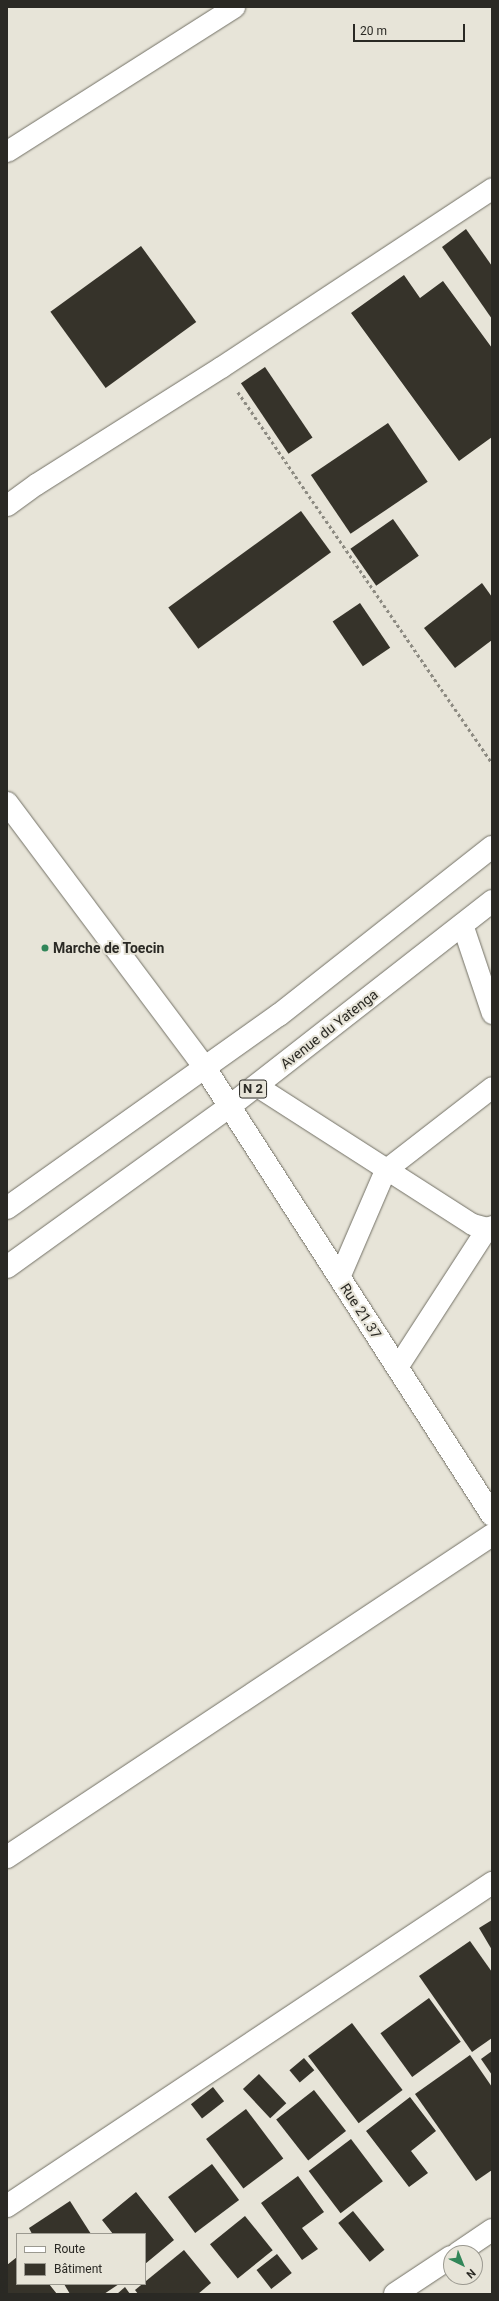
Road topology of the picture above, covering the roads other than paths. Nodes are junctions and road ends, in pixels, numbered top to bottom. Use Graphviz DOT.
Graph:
graph roads {
  1 [pos="234,7"];
  2 [pos="7,151"];
  3 [pos="492,188"];
  4 [pos="7,505"];
  5 [pos="7,803"];
  6 [pos="492,846"];
  7 [pos="492,901"];
  8 [pos="462,924"];
  9 [pos="492,1014"];
  10 [pos="205,1068"];
  11 [pos="257,1086"];
  12 [pos="492,1087"];
  13 [pos="230,1106"];
  14 [pos="385,1170"];
  15 [pos="7,1208"];
  16 [pos="490,1227"];
  17 [pos="7,1267"];
  18 [pos="339,1277"];
  19 [pos="397,1367"];
  20 [pos="492,1515"];
  21 [pos="492,1535"];
  22 [pos="7,1857"];
  23 [pos="492,1883"];
  24 [pos="7,2206"];
  25 [pos="492,2230"];
  26 [pos="470,2245"];
  27 [pos="443,2262"];
  28 [pos="395,2294"];
  1 -- 2 [label="lane"];
  3 -- 4 [label="lane"];
  5 -- 10 [label="street, Rue 21.37"];
  6 -- 10 [label="street"];
  7 -- 8 [label="street, Avenue du Yatenga / N 2"];
  8 -- 9 [label="lane"];
  8 -- 11 [label="street, Avenue du Yatenga / N 2"];
  10 -- 13 [label="street, Rue 21.37"];
  10 -- 15 [label="street"];
  11 -- 13 [label="street, Avenue du Yatenga / N 2"];
  11 -- 14 [label="lane"];
  12 -- 14 [label="lane"];
  13 -- 17 [label="street, Avenue du Yatenga / N 2"];
  13 -- 18 [label="street, Rue 21.37"];
  14 -- 16 [label="lane"];
  14 -- 18 [label="lane"];
  16 -- 19 [label="lane"];
  18 -- 19 [label="street, Rue 21.37"];
  19 -- 20 [label="street, Rue 21.37"];
  21 -- 22 [label="street"];
  23 -- 24 [label="street"];
  25 -- 26 [label="street"];
  27 -- 28 [label="street"];
}
